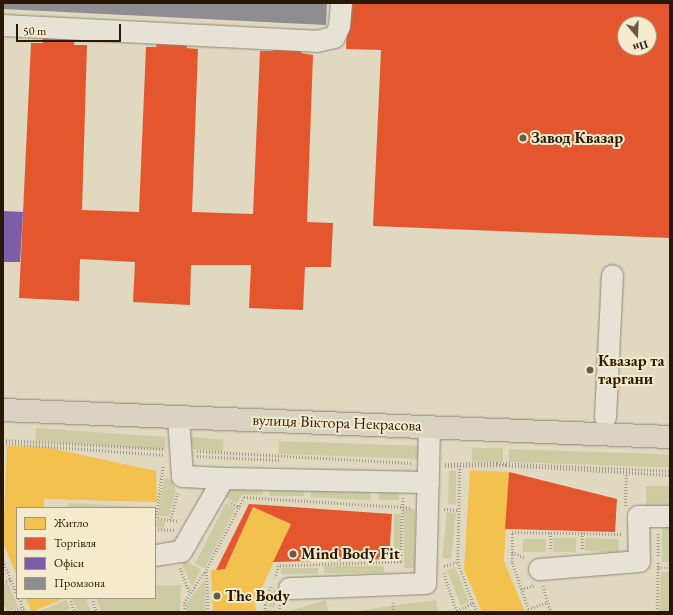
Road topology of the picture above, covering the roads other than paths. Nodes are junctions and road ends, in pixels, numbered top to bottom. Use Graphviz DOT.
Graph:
graph roads {
  1 [pos="341,3"];
  2 [pos="3,24"];
  3 [pos="612,275"];
  4 [pos="3,410"];
  5 [pos="178,417"];
  6 [pos="605,417"];
  7 [pos="429,427"];
  8 [pos="670,437"];
  9 [pos="436,471"];
  10 [pos="222,478"];
  11 [pos="664,523"];
  12 [pos="164,554"];
  13 [pos="540,561"];
  14 [pos="279,583"];
  1 -- 2 [label="lane"];
  3 -- 6 [label="lane"];
  4 -- 5 [label="main road, вулиця Віктора Некрасова"];
  5 -- 7 [label="main road, вулиця Віктора Некрасова"];
  5 -- 10 [label="lane"];
  7 -- 8 [label="main road, вулиця Віктора Некрасова"];
  7 -- 9 [label="lane"];
  9 -- 10 [label="lane"];
  9 -- 14 [label="lane"];
  10 -- 12 [label="lane"];
  11 -- 13 [label="lane"];
}
